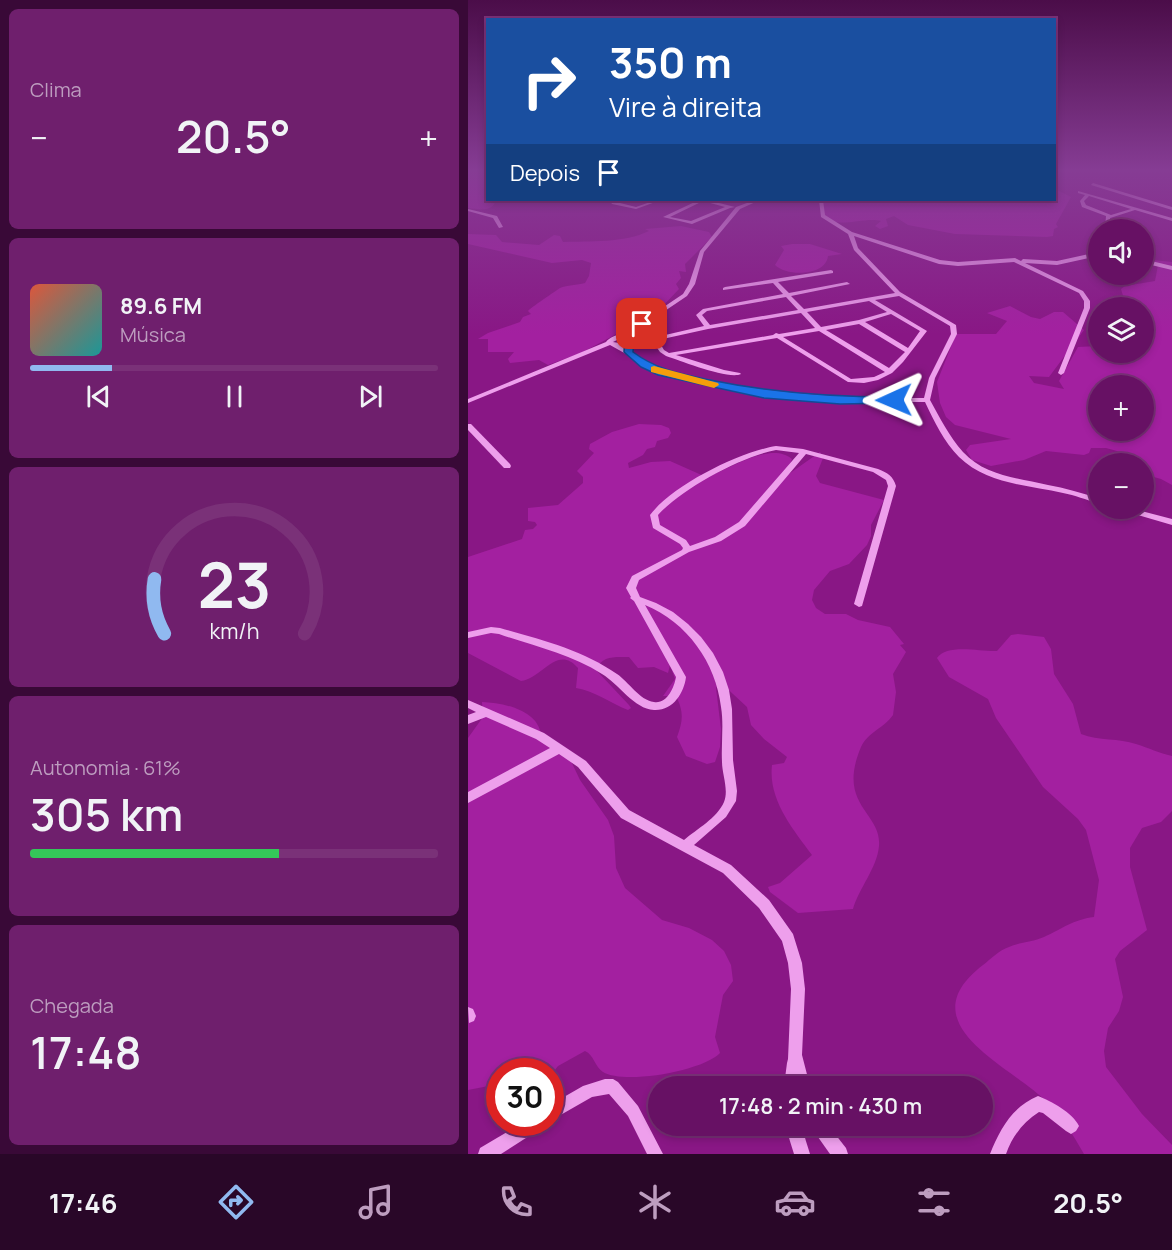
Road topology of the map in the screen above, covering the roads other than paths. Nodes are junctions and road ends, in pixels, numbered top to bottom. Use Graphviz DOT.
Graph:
graph roads {
  1 [pos="723,226"];
  2 [pos="837,226"];
  3 [pos="850,233"];
  4 [pos="1088,256"];
  5 [pos="1015,260"];
  6 [pos="1154,264"];
  7 [pos="1172,268"];
  8 [pos="831,272"];
  9 [pos="774,281"];
  10 [pos="847,284"];
  11 [pos="725,289"];
  12 [pos="901,294"];
  13 [pos="787,295"];
  14 [pos="869,299"];
  15 [pos="802,311"];
  16 [pos="892,312"];
  17 [pos="860,322"];
  18 [pos="642,324"];
  19 [pos="708,327"];
  20 [pos="819,328"];
  21 [pos="776,335"];
  22 [pos="654,339"];
  23 [pos="629,340"];
  24 [pos="613,342"];
  25 [pos="908,351"];
  26 [pos="628,352"];
  27 [pos="668,355"];
  28 [pos="890,372"];
  29 [pos="738,374"];
  30 [pos="1061,374"];
  31 [pos="927,400"];
  32 [pos="468,401"];
  33 [pos="468,426"];
  34 [pos="804,452"];
  35 [pos="507,466"];
  36 [pos="1088,498"];
  37 [pos="1154,517"];
  38 [pos="1172,522"];
  39 [pos="679,540"];
  40 [pos="709,542"];
  41 [pos="687,550"];
  42 [pos="635,598"];
  43 [pos="858,604"];
  44 [pos="468,635"];
  45 [pos="468,704"];
  46 [pos="486,712"];
  47 [pos="468,720"];
  48 [pos="557,750"];
  49 [pos="468,798"];
  50 [pos="684,847"];
  51 [pos="795,1055"];
  52 [pos="793,1076"];
  53 [pos="800,1076"];
  54 [pos="564,1105"];
  55 [pos="1071,1126"];
  56 [pos="515,1136"];
  57 [pos="796,1136"];
  58 [pos="826,1136"];
  59 [pos="486,1154"];
  60 [pos="655,1154"];
  61 [pos="802,1154"];
  62 [pos="840,1154"];
  63 [pos="998,1154"];
  1 -- 18 [label="street"];
  2 -- 3 [label="street"];
  3 -- 5 [label="street"];
  3 -- 12 [label="street"];
  4 -- 5 [label="street"];
  5 -- 30 [label="street"];
  6 -- 7 [label="street"];
  8 -- 9 [label="street"];
  9 -- 11 [label="street"];
  9 -- 13 [label="street"];
  10 -- 13 [label="street"];
  12 -- 14 [label="street"];
  12 -- 31 [label="street"];
  13 -- 15 [label="street"];
  13 -- 19 [label="street"];
  14 -- 15 [label="street"];
  14 -- 16 [label="street"];
  15 -- 19 [label="street"];
  15 -- 20 [label="street"];
  16 -- 17 [label="street"];
  16 -- 25 [label="street"];
  17 -- 20 [label="street"];
  17 -- 25 [label="street"];
  18 -- 23 [label="street"];
  18 -- 24 [label="street"];
  19 -- 22 [label="street"];
  20 -- 21 [label="street"];
  20 -- 28 [label="street"];
  21 -- 27 [label="street"];
  21 -- 28 [label="street"];
  22 -- 23 [label="street"];
  22 -- 27 [label="street"];
  23 -- 24 [label="street"];
  23 -- 26 [label="street"];
  24 -- 26 [label="street"];
  24 -- 32 [label="street"];
  25 -- 28 [label="street"];
  26 -- 31 [label="street"];
  27 -- 29 [label="street"];
  31 -- 36 [label="street"];
  33 -- 35 [label="street"];
  34 -- 39 [label="street"];
  34 -- 40 [label="street"];
  34 -- 43 [label="street"];
  37 -- 38 [label="street"];
  39 -- 40 [label="street"];
  39 -- 41 [label="street"];
  40 -- 41 [label="street"];
  41 -- 42 [label="street"];
  42 -- 44 [label="street"];
  42 -- 50 [label="street"];
  45 -- 46 [label="street"];
  46 -- 47 [label="street"];
  46 -- 48 [label="street"];
  48 -- 49 [label="street"];
  48 -- 50 [label="street"];
  50 -- 51 [label="street"];
  51 -- 52 [label="street"];
  51 -- 53 [label="street"];
  54 -- 60 [label="street"];
  55 -- 63 [label="street"];
  56 -- 59 [label="street"];
  57 -- 61 [label="street"];
  58 -- 62 [label="street"];
}
